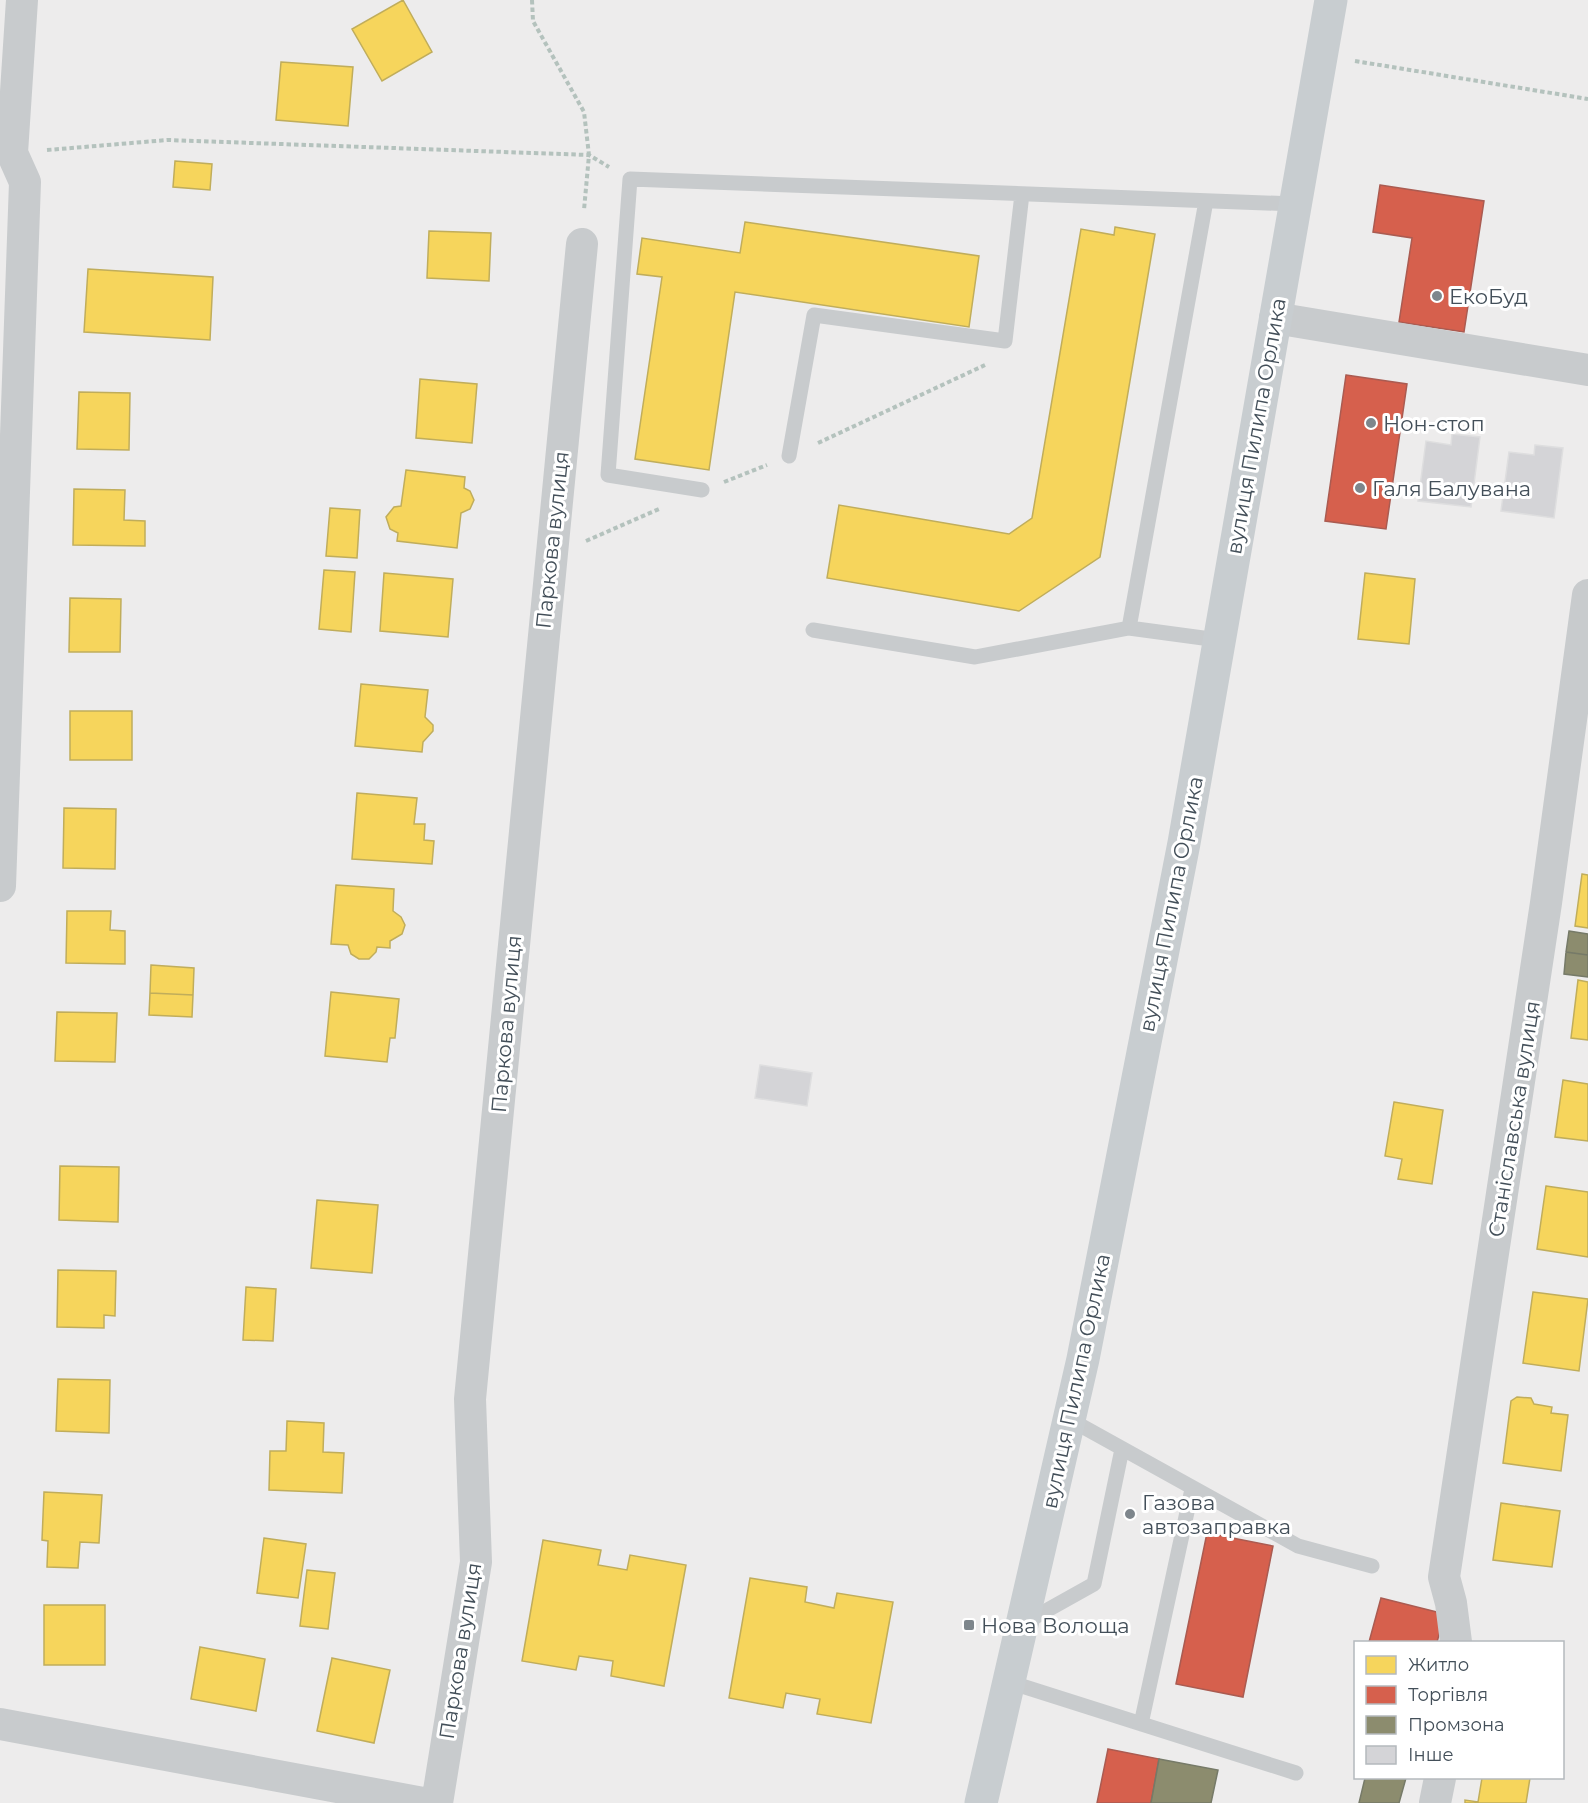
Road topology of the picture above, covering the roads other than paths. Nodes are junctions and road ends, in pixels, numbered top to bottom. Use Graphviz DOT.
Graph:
graph roads {
  1 [pos="22,0"];
  2 [pos="1331,0"];
  3 [pos="6,153"];
  4 [pos="1022,194"];
  5 [pos="1206,201"];
  6 [pos="1295,204"];
  7 [pos="582,244"];
  8 [pos="1275,318"];
  9 [pos="1588,370"];
  10 [pos="789,456"];
  11 [pos="702,490"];
  12 [pos="1588,595"];
  13 [pos="4,601"];
  14 [pos="1129,628"];
  15 [pos="813,630"];
  16 [pos="1218,640"];
  17 [pos="0,886"];
  18 [pos="1069,1419"];
  19 [pos="1122,1449"];
  20 [pos="1192,1489"];
  21 [pos="1372,1566"];
  22 [pos="1022,1625"];
  23 [pos="1456,1641"];
  24 [pos="1009,1682"];
  25 [pos="0,1724"];
  26 [pos="1141,1724"];
  27 [pos="1296,1773"];
  28 [pos="1440,1779"];
  29 [pos="423,1803"];
  30 [pos="437,1803"];
  31 [pos="981,1803"];
  32 [pos="1435,1803"];
  1 -- 3 [label="street"];
  2 -- 6 [label="main road, вулиця Пилипа Орлика"];
  3 -- 13 [label="street"];
  4 -- 5 [label="lane"];
  4 -- 10 [label="lane"];
  4 -- 11 [label="lane"];
  5 -- 6 [label="lane"];
  5 -- 14 [label="lane"];
  6 -- 8 [label="main road, вулиця Пилипа Орлика"];
  7 -- 30 [label="street, Паркова вулиця"];
  8 -- 9 [label="street"];
  8 -- 16 [label="main road, вулиця Пилипа Орлика"];
  12 -- 23 [label="street, Станіславська вулиця"];
  13 -- 17 [label="street"];
  14 -- 15 [label="lane"];
  14 -- 16 [label="lane"];
  16 -- 18 [label="main road, вулиця Пилипа Орлика"];
  18 -- 19 [label="lane"];
  18 -- 22 [label="main road, вулиця Пилипа Орлика"];
  19 -- 20 [label="lane"];
  19 -- 22 [label="lane"];
  20 -- 21 [label="lane"];
  20 -- 26 [label="lane"];
  22 -- 24 [label="main road, вулиця Пилипа Орлика"];
  24 -- 26 [label="lane"];
  24 -- 31 [label="main road, вулиця Пилипа Орлика"];
  25 -- 29 [label="street"];
  26 -- 27 [label="lane"];
  28 -- 32 [label="street"];
}
